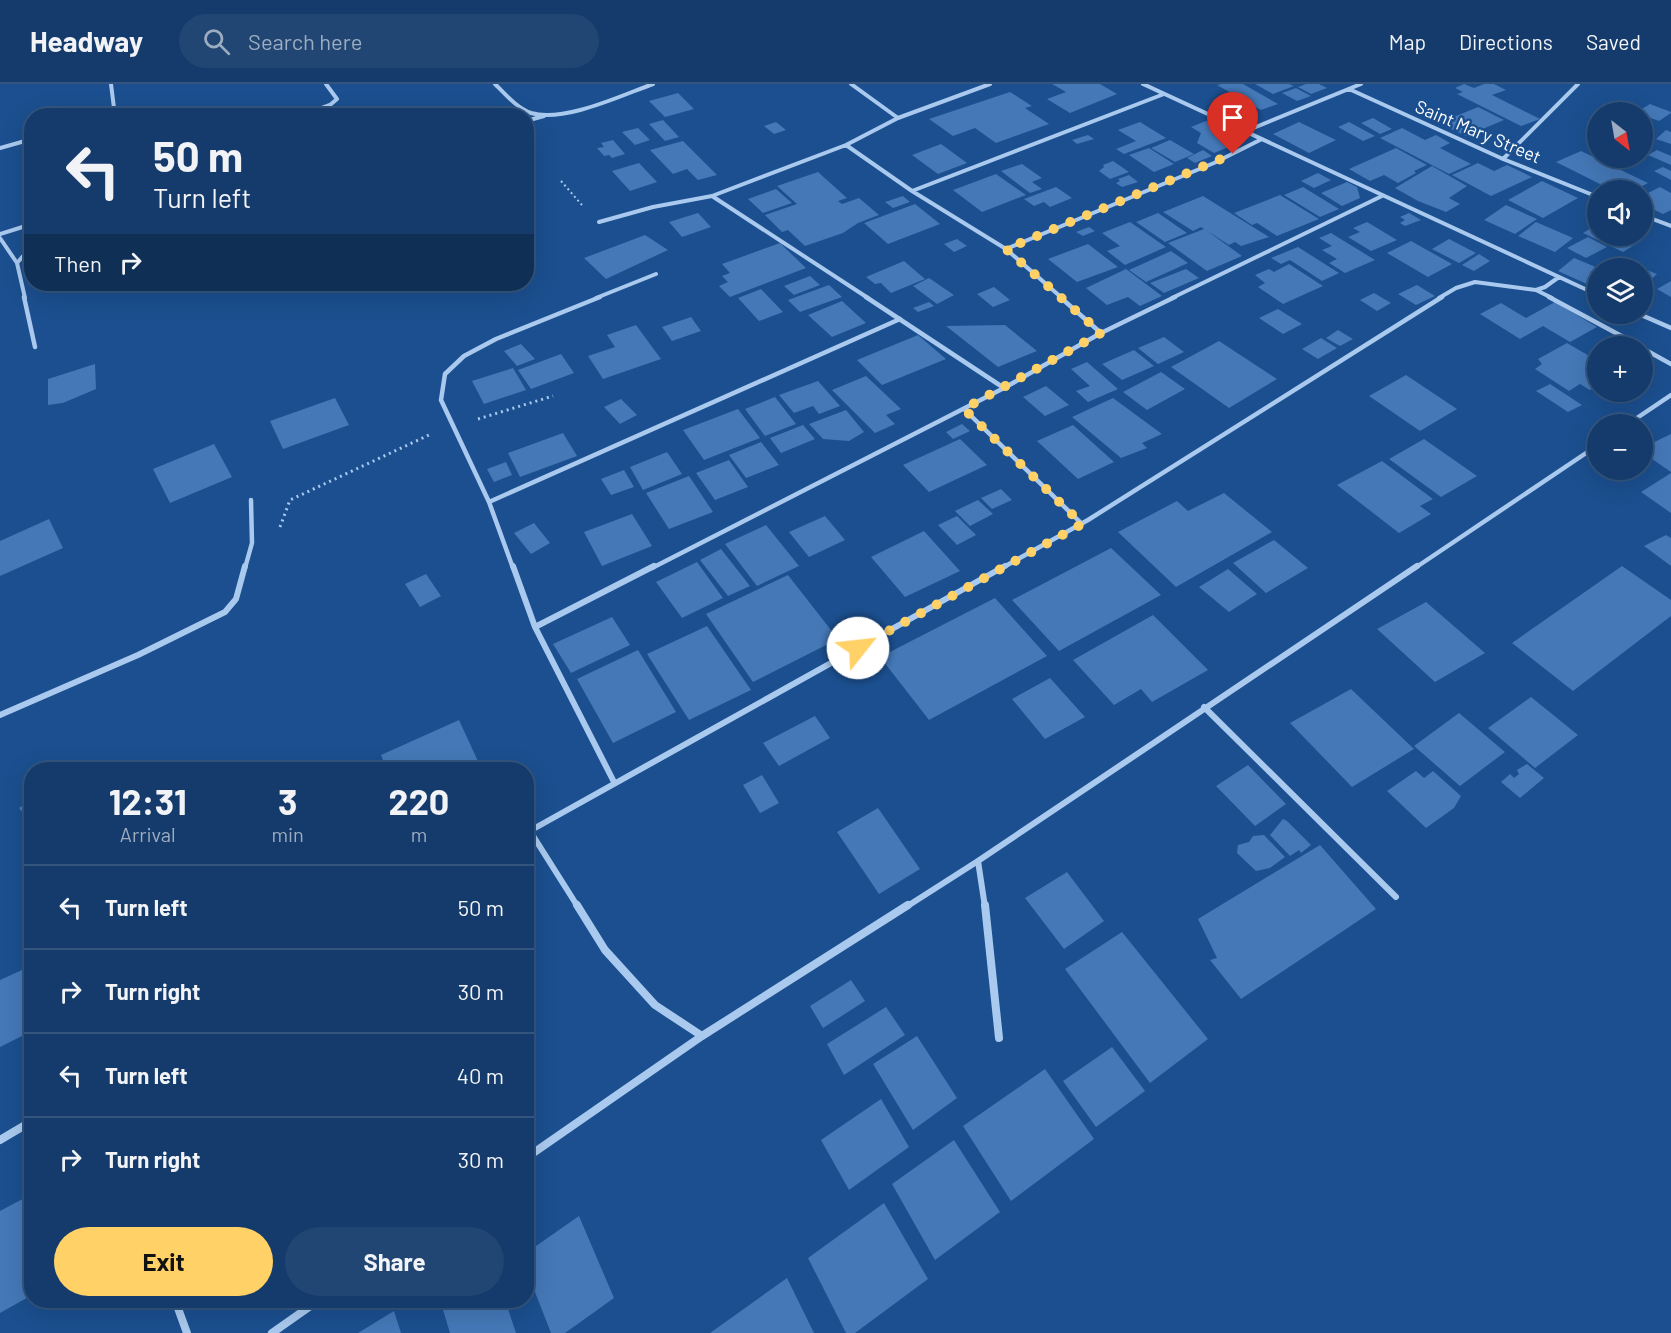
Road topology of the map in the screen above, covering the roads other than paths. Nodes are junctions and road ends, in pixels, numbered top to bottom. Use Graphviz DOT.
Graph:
graph roads {
  1 [pos="111,84"];
  2 [pos="326,84"];
  3 [pos="495,84"];
  4 [pos="653,84"];
  5 [pos="851,84"];
  6 [pos="990,84"];
  7 [pos="1143,84"];
  8 [pos="1360,84"];
  9 [pos="1578,84"];
  10 [pos="1349,89"];
  11 [pos="1164,94"];
  12 [pos="114,108"];
  13 [pos="322,108"];
  14 [pos="523,108"];
  15 [pos="534,114"];
  16 [pos="545,116"];
  17 [pos="898,118"];
  18 [pos="534,119"];
  19 [pos="1246,131"];
  20 [pos="1262,139"];
  21 [pos="24,141"];
  22 [pos="846,145"];
  23 [pos="0,148"];
  24 [pos="1503,159"];
  25 [pos="912,191"];
  26 [pos="1587,193"];
  27 [pos="712,196"];
  28 [pos="1382,196"];
  29 [pos="1653,219"];
  30 [pos="599,222"];
  31 [pos="1671,226"];
  32 [pos="24,227"];
  33 [pos="0,236"];
  34 [pos="1006,249"];
  35 [pos="24,255"];
  36 [pos="17,263"];
  37 [pos="656,274"];
  38 [pos="1559,277"];
  39 [pos="1536,290"];
  40 [pos="1587,290"];
  41 [pos="900,319"];
  42 [pos="1653,320"];
  43 [pos="1671,328"];
  44 [pos="1101,333"];
  45 [pos="1621,336"];
  46 [pos="35,347"];
  47 [pos="1653,354"];
  48 [pos="1671,364"];
  49 [pos="1004,388"];
  50 [pos="1671,395"];
  51 [pos="964,409"];
  52 [pos="1643,414"];
  53 [pos="1587,452"];
  54 [pos="251,500"];
  55 [pos="489,502"];
  56 [pos="1082,524"];
  57 [pos="535,627"];
  58 [pos="1204,707"];
  59 [pos="0,715"];
  60 [pos="614,782"];
  61 [pos="534,829"];
  62 [pos="534,841"];
  63 [pos="978,861"];
  64 [pos="1396,897"];
  65 [pos="702,1036"];
  66 [pos="999,1038"];
  67 [pos="24,1126"];
  68 [pos="0,1140"];
  69 [pos="534,1152"];
  70 [pos="178,1308"];
  71 [pos="308,1308"];
  72 [pos="187,1333"];
  73 [pos="272,1333"];
  1 -- 12 [label="street"];
  2 -- 13 [label="street"];
  3 -- 14 [label="street"];
  4 -- 16 [label="street"];
  5 -- 17 [label="street"];
  6 -- 17 [label="street"];
  7 -- 11 [label="street"];
  8 -- 10 [label="street"];
  9 -- 24 [label="street"];
  10 -- 19 [label="street"];
  10 -- 24 [label="street, Saint Mary Street"];
  11 -- 19 [label="street"];
  11 -- 25 [label="street"];
  15 -- 16 [label="street"];
  16 -- 18 [label="street"];
  17 -- 22 [label="street"];
  19 -- 20 [label="street"];
  20 -- 28 [label="street"];
  20 -- 34 [label="street"];
  21 -- 23 [label="street"];
  22 -- 25 [label="street"];
  22 -- 27 [label="street"];
  24 -- 26 [label="street, Saint Mary Street"];
  25 -- 34 [label="street"];
  27 -- 30 [label="street"];
  27 -- 41 [label="street"];
  28 -- 38 [label="street"];
  28 -- 44 [label="street"];
  29 -- 31 [label="street"];
  32 -- 33 [label="street"];
  33 -- 36 [label="street"];
  34 -- 44 [label="street"];
  35 -- 36 [label="street"];
  36 -- 46 [label="street"];
  37 -- 55 [label="street"];
  38 -- 39 [label="street"];
  38 -- 40 [label="street"];
  39 -- 45 [label="street"];
  39 -- 56 [label="street"];
  41 -- 49 [label="street"];
  41 -- 55 [label="street"];
  42 -- 43 [label="street"];
  44 -- 49 [label="street"];
  47 -- 48 [label="street"];
  49 -- 51 [label="street"];
  50 -- 52 [label="street"];
  51 -- 56 [label="street"];
  51 -- 57 [label="street"];
  53 -- 58 [label="street"];
  54 -- 59 [label="street"];
  55 -- 57 [label="street"];
  56 -- 60 [label="street"];
  57 -- 60 [label="street"];
  58 -- 63 [label="street"];
  58 -- 64 [label="street"];
  60 -- 61 [label="street"];
  62 -- 65 [label="street"];
  63 -- 65 [label="street"];
  63 -- 66 [label="street"];
  65 -- 69 [label="street"];
  67 -- 68 [label="street"];
  70 -- 72 [label="street"];
  71 -- 73 [label="street"];
}
